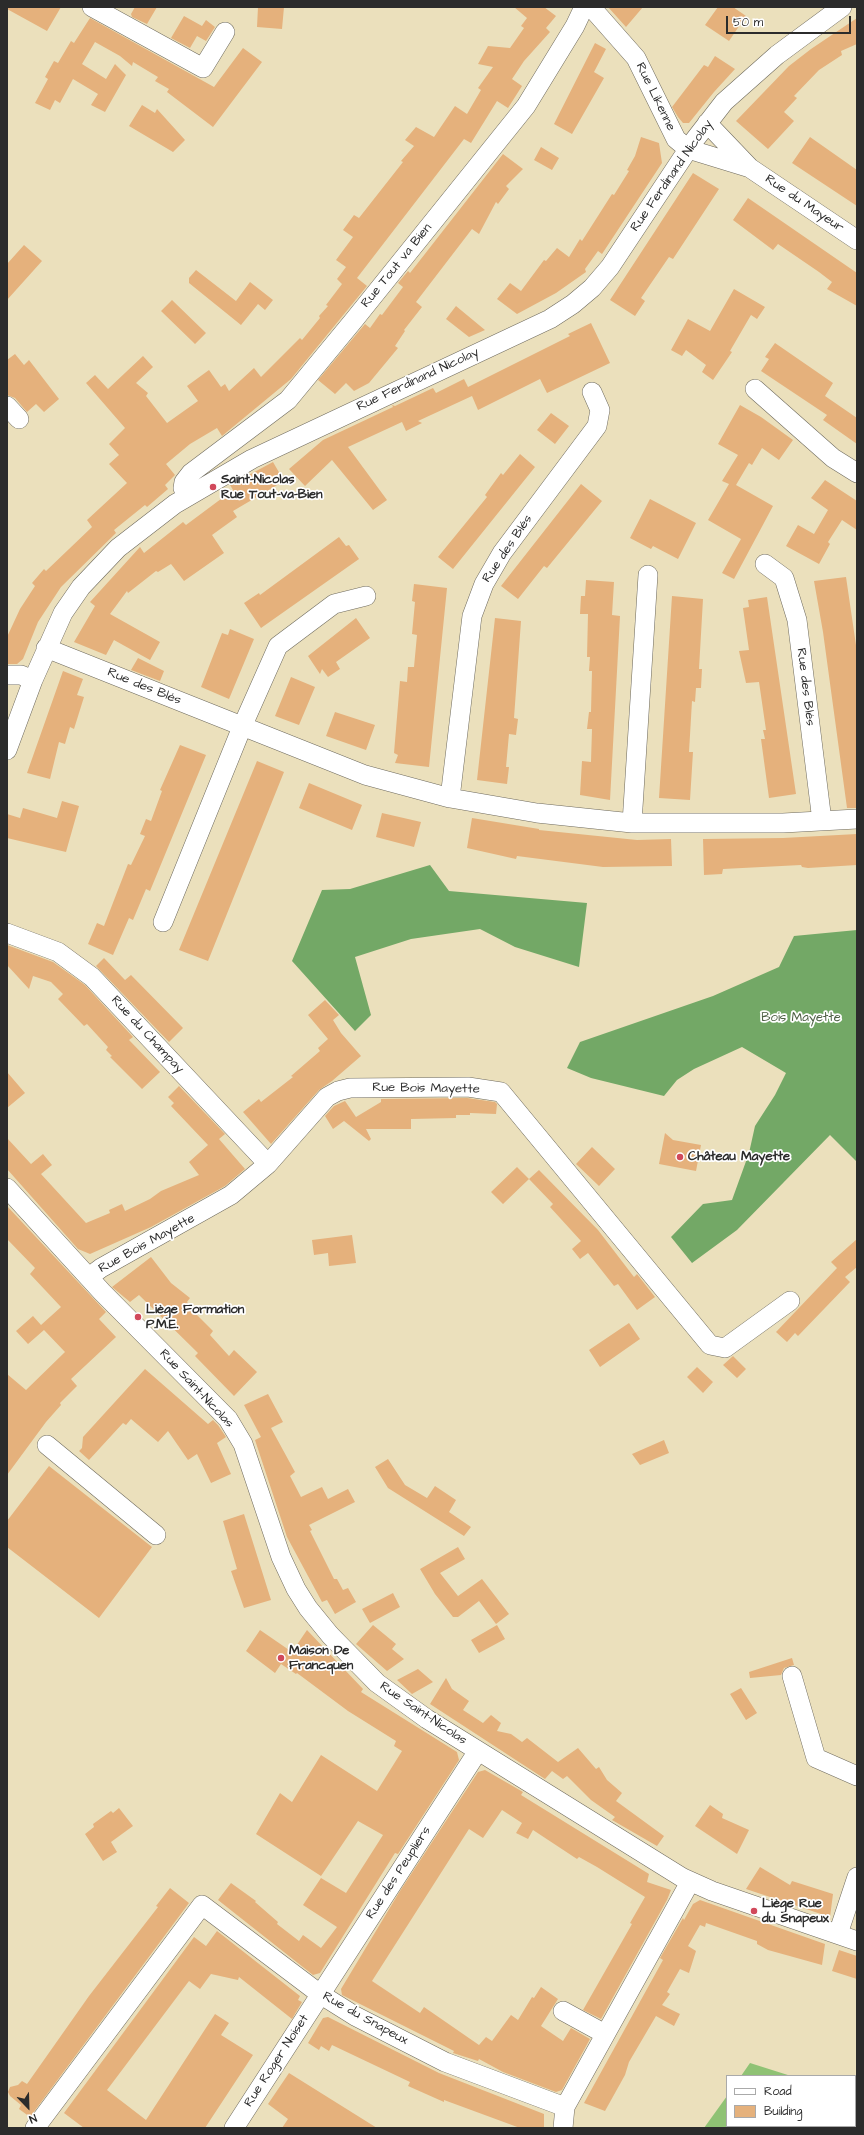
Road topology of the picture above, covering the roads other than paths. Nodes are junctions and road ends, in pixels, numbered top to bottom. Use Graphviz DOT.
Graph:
graph roads {
  1 [pos="92,7"];
  2 [pos="584,7"];
  3 [pos="590,7"];
  4 [pos="842,7"];
  5 [pos="224,32"];
  6 [pos="707,123"];
  7 [pos="688,149"];
  8 [pos="750,168"];
  9 [pos="857,240"];
  10 [pos="755,389"];
  11 [pos="592,392"];
  12 [pos="857,473"];
  13 [pos="187,497"];
  14 [pos="765,564"];
  15 [pos="648,575"];
  16 [pos="366,596"];
  17 [pos="46,648"];
  18 [pos="7,675"];
  19 [pos="33,680"];
  20 [pos="242,727"];
  21 [pos="7,750"];
  22 [pos="450,798"];
  23 [pos="857,819"];
  24 [pos="822,821"];
  25 [pos="632,823"];
  26 [pos="163,922"];
  27 [pos="7,933"];
  28 [pos="268,1164"];
  29 [pos="7,1188"];
  30 [pos="88,1277"];
  31 [pos="790,1301"];
  32 [pos="47,1445"];
  33 [pos="156,1535"];
  34 [pos="792,1676"];
  35 [pos="478,1751"];
  36 [pos="857,1776"];
  37 [pos="857,1877"];
  38 [pos="690,1882"];
  39 [pos="838,1934"];
  40 [pos="857,1941"];
  41 [pos="320,1994"];
  42 [pos="564,2011"];
  43 [pos="605,2034"];
  44 [pos="565,2108"];
  45 [pos="35,2128"];
  46 [pos="234,2128"];
  47 [pos="563,2128"];
  1 -- 5 [label="street"];
  2 -- 13 [label="street, Rue Tout va Bien"];
  3 -- 7 [label="street, Rue Likenne"];
  4 -- 6 [label="street, Rue Ferdinand Nicolay"];
  6 -- 7 [label="street, Rue Ferdinand Nicolay"];
  6 -- 8 [label="street, Rue du Mayeur"];
  7 -- 8 [label="street, Rue du Mayeur"];
  7 -- 13 [label="street, Rue Ferdinand Nicolay"];
  8 -- 9 [label="street, Rue du Mayeur"];
  10 -- 12 [label="street"];
  11 -- 22 [label="street, Rue des Blés"];
  13 -- 17 [label="street, Rue Ferdinand Nicolay"];
  14 -- 24 [label="street, Rue des Blés"];
  15 -- 25 [label="street"];
  16 -- 20 [label="street"];
  17 -- 19 [label="street, Rue Ferdinand Nicolay"];
  17 -- 20 [label="street, Rue des Blés"];
  18 -- 19 [label="street"];
  19 -- 21 [label="street, Rue Ferdinand Nicolay"];
  20 -- 22 [label="street, Rue des Blés"];
  20 -- 26 [label="street"];
  22 -- 25 [label="street, Rue des Blés"];
  23 -- 24 [label="street, Rue des Blés"];
  24 -- 25 [label="street, Rue des Blés"];
  27 -- 28 [label="street, Rue du Champay"];
  28 -- 30 [label="street, Rue Bois Mayette"];
  28 -- 31 [label="street, Rue Bois Mayette"];
  29 -- 30 [label="street, Rue Saint-Nicolas"];
  30 -- 35 [label="street, Rue Saint-Nicolas"];
  32 -- 33 [label="street"];
  34 -- 36 [label="street"];
  35 -- 38 [label="street, Rue Saint-Nicolas"];
  35 -- 41 [label="street, Rue des Peupliers"];
  37 -- 39 [label="street"];
  38 -- 39 [label="street, Rue Saint-Nicolas"];
  38 -- 43 [label="street"];
  39 -- 40 [label="street, Rue Saint-Nicolas"];
  41 -- 44 [label="street, Rue du Snapeux"];
  41 -- 45 [label="street, Rue du Snapeux"];
  41 -- 46 [label="street, Rue Roger Noiset"];
  42 -- 43 [label="street"];
  43 -- 44 [label="street"];
  44 -- 47 [label="street"];
}
